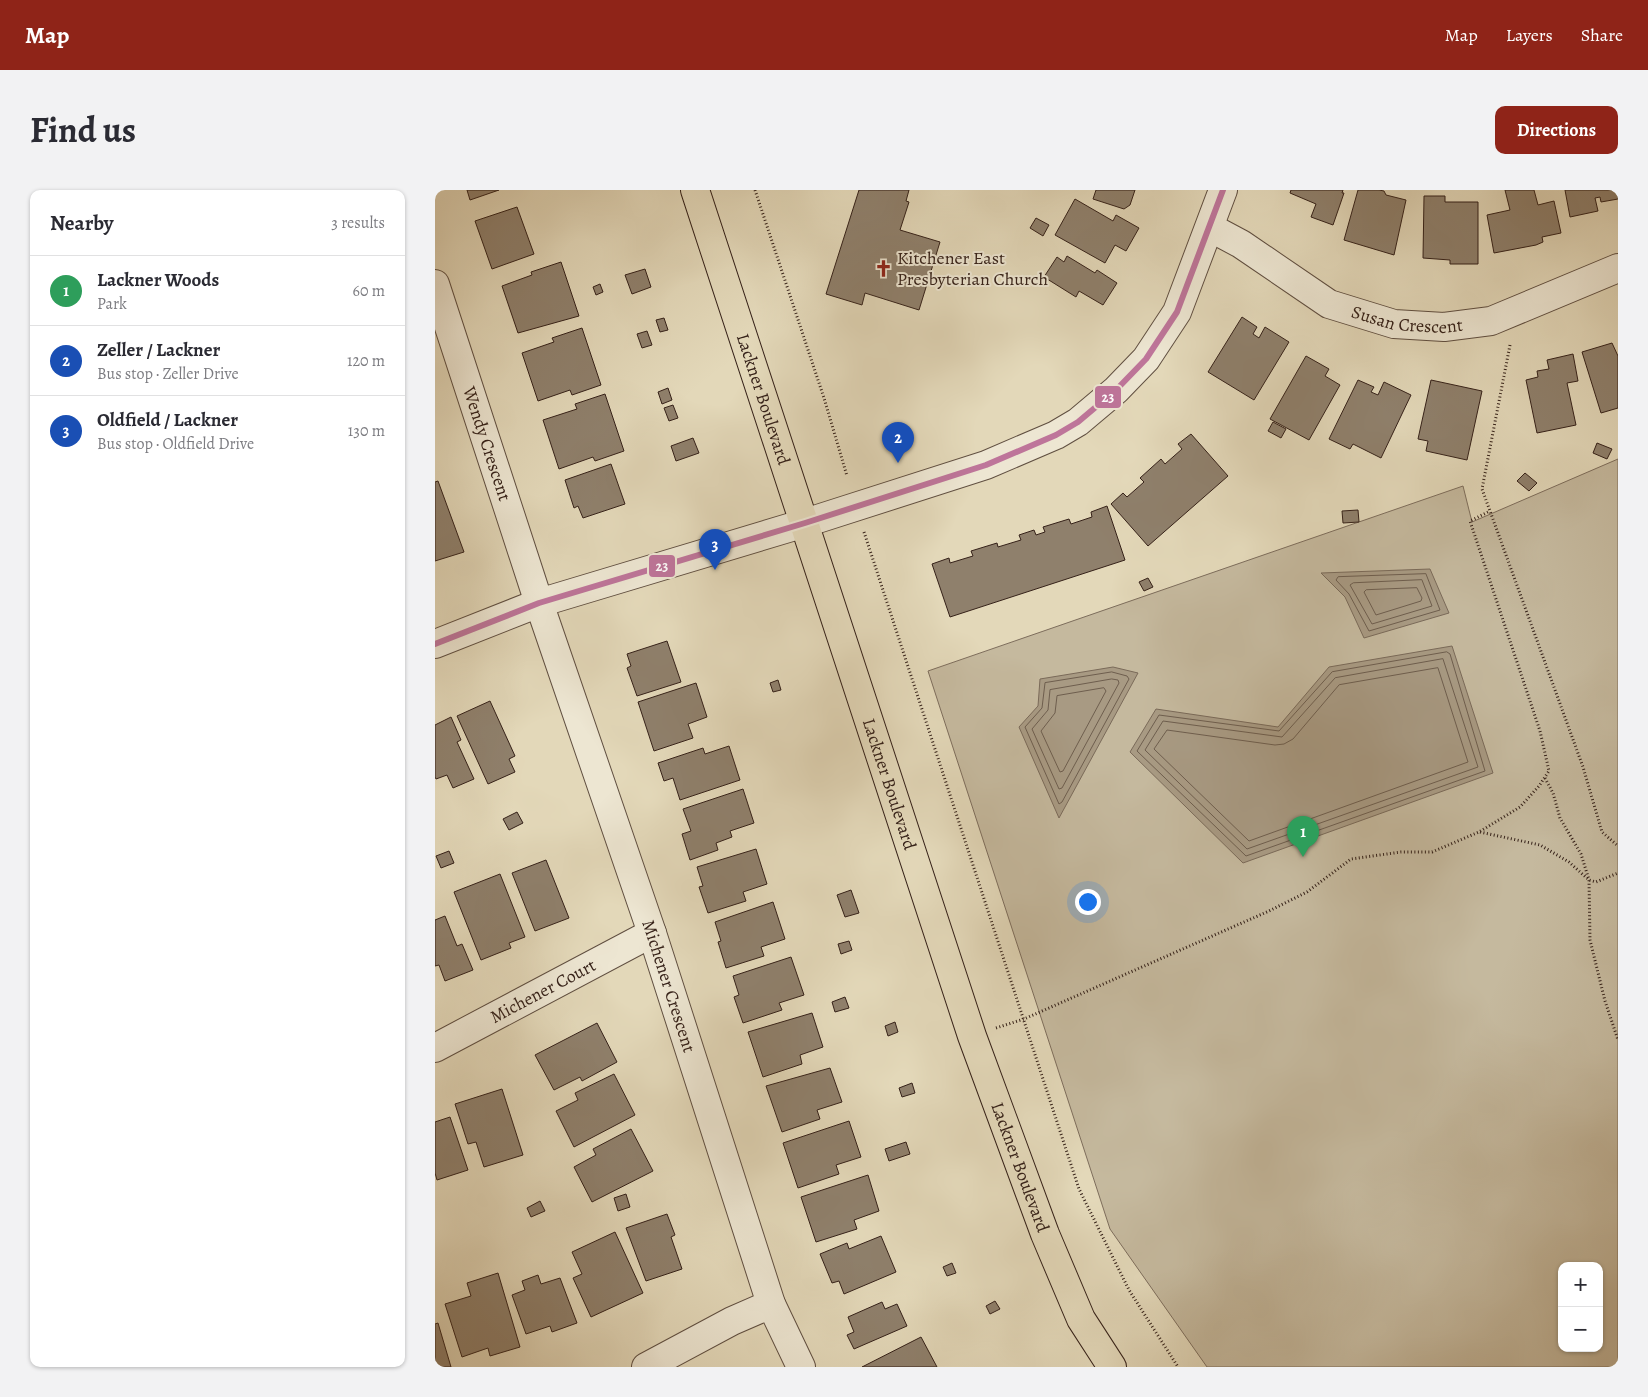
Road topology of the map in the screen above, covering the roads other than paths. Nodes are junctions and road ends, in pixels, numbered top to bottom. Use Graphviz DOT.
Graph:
graph roads {
  1 [pos="695,190"];
  2 [pos="1223,190"];
  3 [pos="1211,228"];
  4 [pos="1618,268"];
  5 [pos="435,284"];
  6 [pos="805,523"];
  7 [pos="539,603"];
  8 [pos="435,644"];
  9 [pos="651,933"];
  10 [pos="435,1048"];
  11 [pos="771,1304"];
  12 [pos="646,1367"];
  13 [pos="801,1367"];
  14 [pos="1113,1367"];
  1 -- 6 [label="main road, Lackner Boulevard"];
  2 -- 3 [label="street"];
  3 -- 4 [label="street, Susan Crescent"];
  3 -- 6 [label="street"];
  5 -- 7 [label="street, Wendy Crescent"];
  6 -- 7 [label="street"];
  6 -- 14 [label="main road, Lackner Boulevard"];
  7 -- 8 [label="street"];
  7 -- 9 [label="street, Michener Crescent"];
  9 -- 10 [label="street, Michener Court"];
  9 -- 11 [label="street, Michener Crescent"];
  11 -- 12 [label="street"];
  11 -- 13 [label="street, Michener Crescent"];
}
